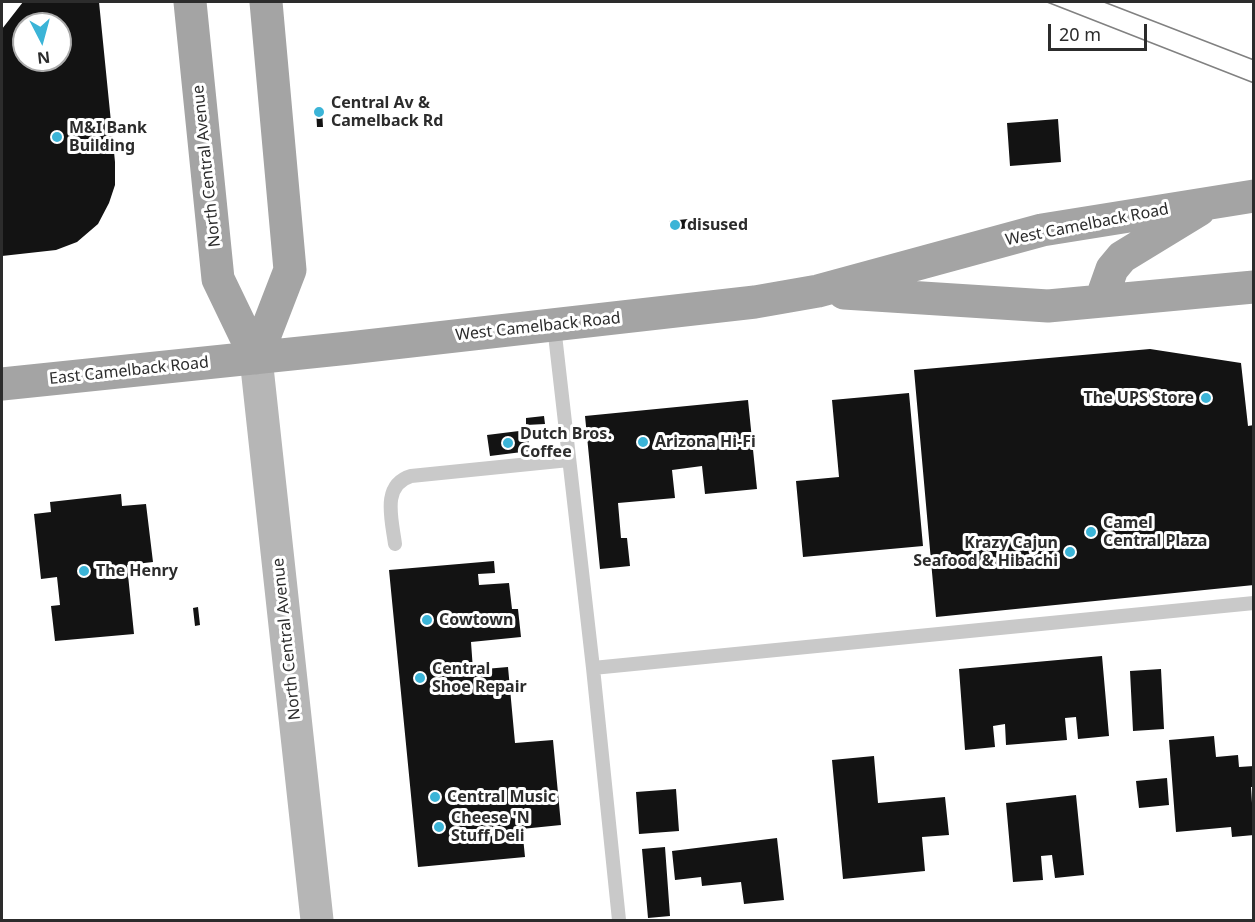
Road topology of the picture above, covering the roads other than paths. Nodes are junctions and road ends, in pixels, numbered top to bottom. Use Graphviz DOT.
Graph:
graph roads {
  1 [pos="190,2"];
  2 [pos="266,2"];
  3 [pos="1254,196"];
  4 [pos="1214,202"];
  5 [pos="1254,286"];
  6 [pos="818,291"];
  7 [pos="1101,300"];
  8 [pos="554,326"];
  9 [pos="256,358"];
  10 [pos="2,384"];
  11 [pos="569,460"];
  12 [pos="395,544"];
  13 [pos="1254,603"];
  14 [pos="593,668"];
  15 [pos="317,921"];
  16 [pos="619,921"];
  1 -- 9 [label="main road, North Central Avenue"];
  2 -- 9 [label="main road, North Central Avenue"];
  3 -- 4 [label="main road, West Camelback Road"];
  4 -- 6 [label="main road, West Camelback Road"];
  4 -- 7 [label="main road"];
  5 -- 7 [label="main road, West Camelback Road"];
  6 -- 7 [label="main road, West Camelback Road"];
  6 -- 8 [label="main road, West Camelback Road"];
  8 -- 9 [label="main road, West Camelback Road"];
  8 -- 11 [label="lane"];
  9 -- 10 [label="main road, East Camelback Road"];
  9 -- 15 [label="main road, North Central Avenue"];
  11 -- 12 [label="lane"];
  11 -- 14 [label="lane"];
  13 -- 14 [label="lane"];
  14 -- 16 [label="lane"];
}
